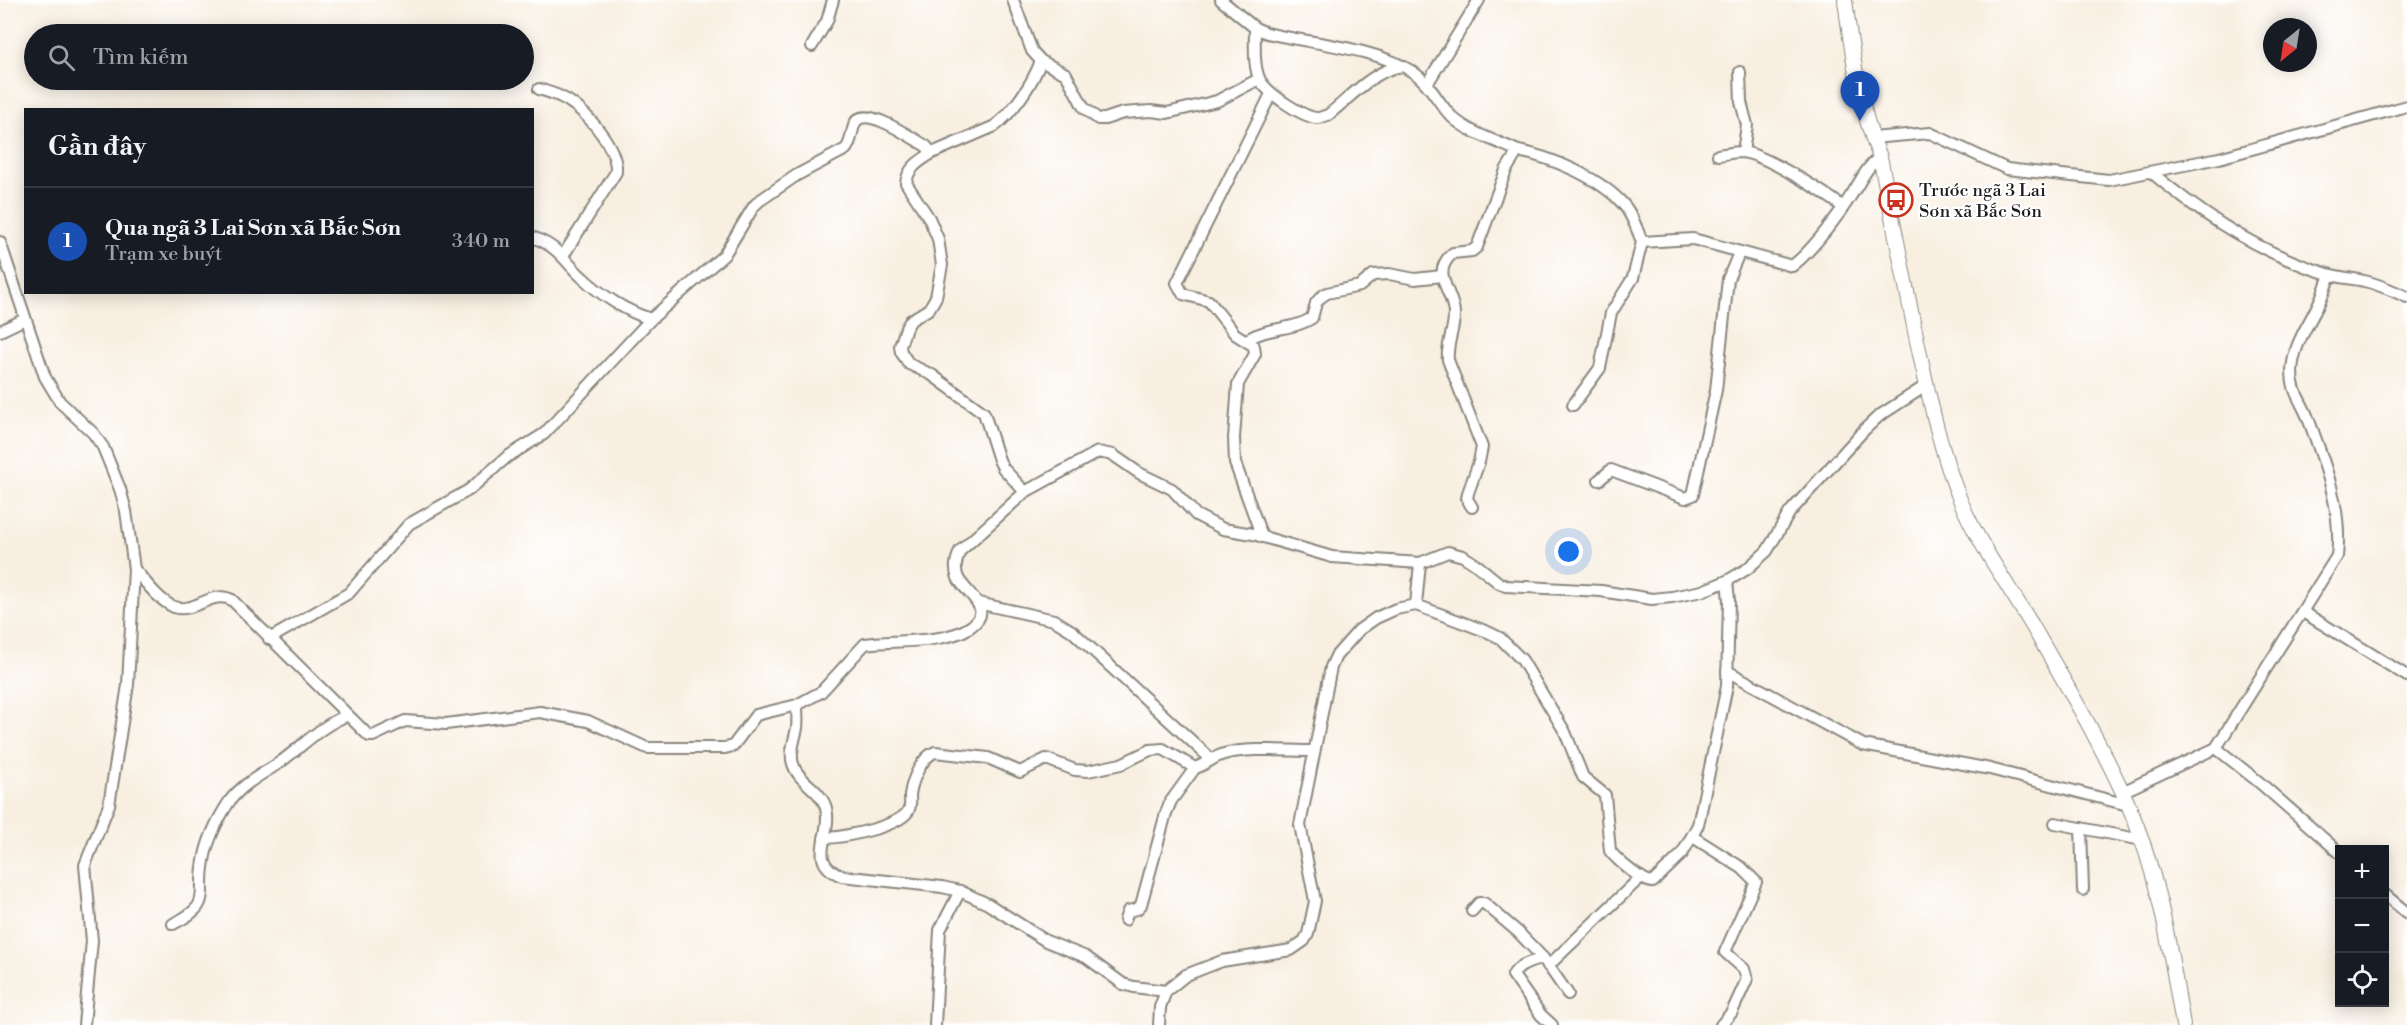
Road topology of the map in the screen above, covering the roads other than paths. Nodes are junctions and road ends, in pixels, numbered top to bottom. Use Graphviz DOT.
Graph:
graph roads {
  1 [pos="833,0"];
  2 [pos="1013,0"];
  3 [pos="1221,0"];
  4 [pos="1479,0"];
  5 [pos="1845,0"];
  6 [pos="1255,28"];
  7 [pos="812,46"];
  8 [pos="1041,61"];
  9 [pos="1402,66"];
  10 [pos="1740,72"];
  11 [pos="1259,79"];
  12 [pos="1427,84"];
  13 [pos="538,89"];
  14 [pos="1271,94"];
  15 [pos="2407,106"];
  16 [pos="1872,138"];
  17 [pos="1518,151"];
  18 [pos="1743,152"];
  19 [pos="932,153"];
  20 [pos="1718,155"];
  21 [pos="1880,157"];
  22 [pos="2151,172"];
  23 [pos="1843,207"];
  24 [pos="534,238"];
  25 [pos="0,242"];
  26 [pos="1642,242"];
  27 [pos="1739,253"];
  28 [pos="562,256"];
  29 [pos="2330,275"];
  30 [pos="1442,276"];
  31 [pos="2407,297"];
  32 [pos="26,319"];
  33 [pos="651,319"];
  34 [pos="0,331"];
  35 [pos="1246,340"];
  36 [pos="1927,385"];
  37 [pos="1573,405"];
  38 [pos="1599,480"];
  39 [pos="1025,492"];
  40 [pos="1472,507"];
  41 [pos="1262,537"];
  42 [pos="1420,563"];
  43 [pos="134,569"];
  44 [pos="1727,581"];
  45 [pos="978,603"];
  46 [pos="1416,605"];
  47 [pos="2303,612"];
  48 [pos="269,639"];
  49 [pos="1727,671"];
  50 [pos="2407,676"];
  51 [pos="796,705"];
  52 [pos="346,716"];
  53 [pos="2216,748"];
  54 [pos="1313,751"];
  55 [pos="1211,759"];
  56 [pos="1195,768"];
  57 [pos="2125,799"];
  58 [pos="2055,824"];
  59 [pos="2081,828"];
  60 [pos="1693,837"];
  61 [pos="824,838"];
  62 [pos="2142,840"];
  63 [pos="2335,849"];
  64 [pos="1641,877"];
  65 [pos="2083,890"];
  66 [pos="960,891"];
  67 [pos="2389,897"];
  68 [pos="1472,910"];
  69 [pos="2407,913"];
  70 [pos="1125,920"];
  71 [pos="173,924"];
  72 [pos="1545,962"];
  73 [pos="1166,991"];
  74 [pos="1568,994"];
  75 [pos="84,1025"];
  76 [pos="934,1025"];
  77 [pos="1159,1025"];
  78 [pos="1552,1025"];
  79 [pos="1721,1025"];
  80 [pos="2183,1025"];
  1 -- 7 [label="street"];
  2 -- 8 [label="street"];
  3 -- 6 [label="street"];
  4 -- 12 [label="street"];
  5 -- 16 [label="street"];
  6 -- 9 [label="street"];
  6 -- 11 [label="street"];
  8 -- 11 [label="street"];
  8 -- 19 [label="street"];
  9 -- 12 [label="street"];
  9 -- 14 [label="street"];
  10 -- 18 [label="street"];
  11 -- 14 [label="street"];
  12 -- 17 [label="street"];
  13 -- 28 [label="street"];
  14 -- 35 [label="street"];
  15 -- 22 [label="street"];
  16 -- 21 [label="street"];
  16 -- 22 [label="street"];
  17 -- 26 [label="street"];
  17 -- 30 [label="street"];
  18 -- 20 [label="street"];
  18 -- 23 [label="street"];
  19 -- 33 [label="street"];
  19 -- 39 [label="street"];
  21 -- 23 [label="street"];
  21 -- 36 [label="street"];
  22 -- 29 [label="street"];
  23 -- 27 [label="street"];
  24 -- 28 [label="street"];
  25 -- 32 [label="street"];
  26 -- 27 [label="street"];
  26 -- 37 [label="street"];
  27 -- 38 [label="street"];
  28 -- 33 [label="street"];
  29 -- 31 [label="street"];
  29 -- 47 [label="street"];
  30 -- 35 [label="street"];
  30 -- 40 [label="street"];
  32 -- 34 [label="street"];
  32 -- 43 [label="street"];
  33 -- 48 [label="street"];
  35 -- 41 [label="street"];
  36 -- 44 [label="street"];
  36 -- 57 [label="street"];
  39 -- 41 [label="street"];
  39 -- 45 [label="street"];
  41 -- 42 [label="street"];
  42 -- 44 [label="street"];
  42 -- 46 [label="street"];
  43 -- 48 [label="street"];
  43 -- 75 [label="street"];
  44 -- 49 [label="street"];
  45 -- 51 [label="street"];
  45 -- 55 [label="street"];
  46 -- 54 [label="street"];
  46 -- 64 [label="street"];
  47 -- 50 [label="street"];
  47 -- 53 [label="street"];
  48 -- 52 [label="street"];
  49 -- 57 [label="street"];
  49 -- 60 [label="street"];
  51 -- 52 [label="street"];
  51 -- 61 [label="street"];
  52 -- 71 [label="street"];
  53 -- 57 [label="street"];
  53 -- 63 [label="street"];
  54 -- 55 [label="street"];
  54 -- 73 [label="street"];
  55 -- 56 [label="street"];
  56 -- 61 [label="street"];
  56 -- 70 [label="street"];
  57 -- 62 [label="street"];
  58 -- 59 [label="street"];
  59 -- 62 [label="street"];
  59 -- 65 [label="street"];
  60 -- 64 [label="street"];
  60 -- 79 [label="street"];
  61 -- 66 [label="street"];
  62 -- 80 [label="street"];
  64 -- 72 [label="street"];
  66 -- 73 [label="street"];
  66 -- 76 [label="street"];
  67 -- 69 [label="street"];
  68 -- 72 [label="street"];
  72 -- 74 [label="street"];
  72 -- 78 [label="street"];
  73 -- 77 [label="street"];
}
